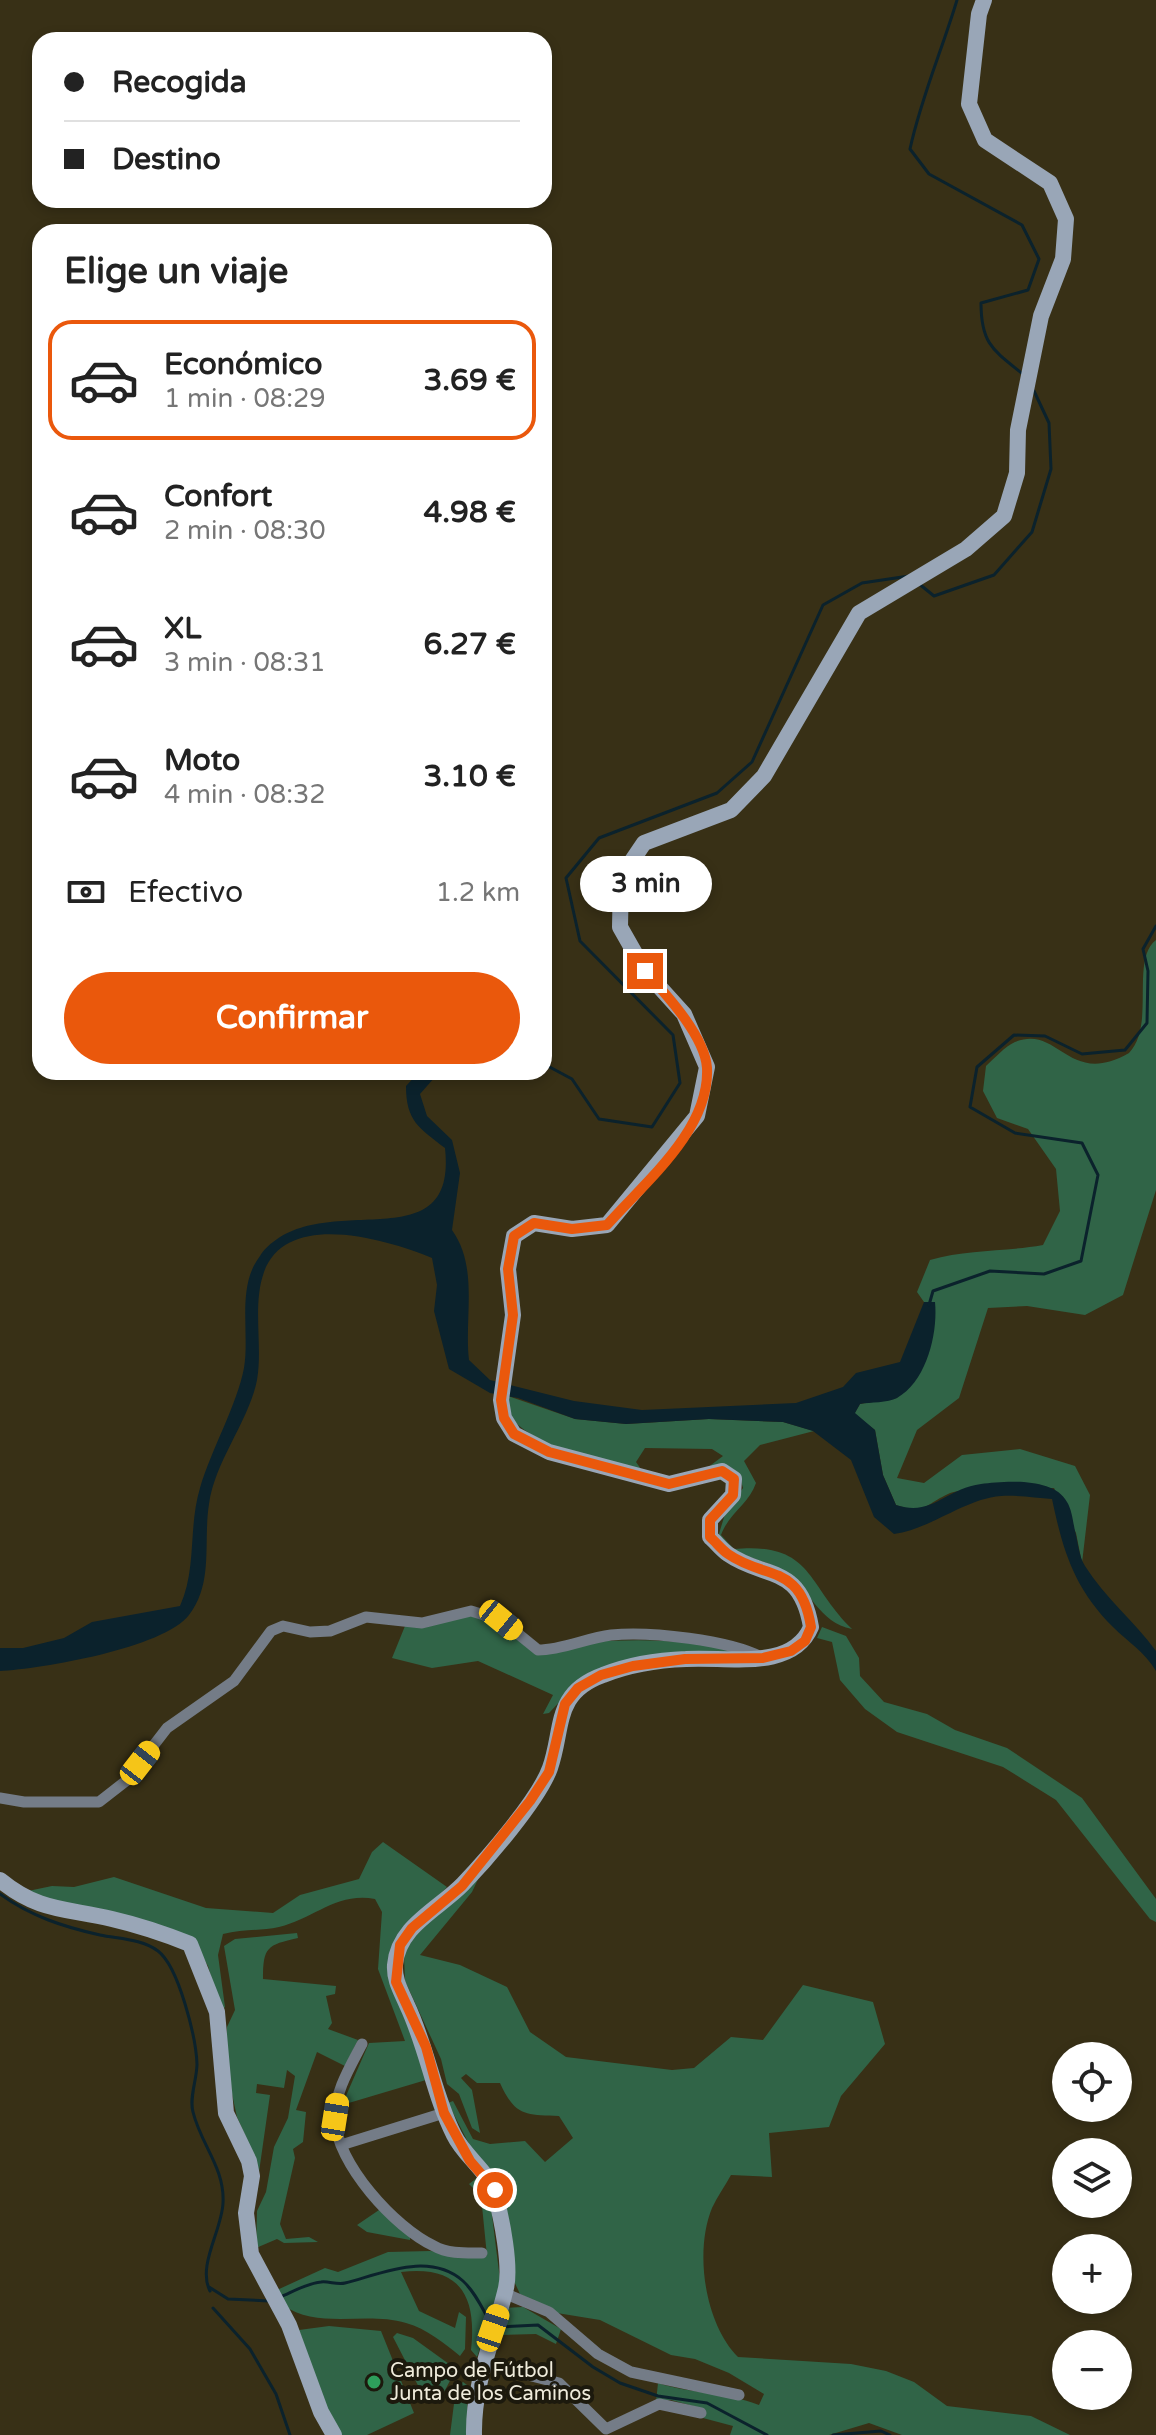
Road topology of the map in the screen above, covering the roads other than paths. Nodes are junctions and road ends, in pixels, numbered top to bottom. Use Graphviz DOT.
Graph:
graph roads {
  1 [pos="984,0"];
  2 [pos="763,1658"];
  3 [pos="0,1798"];
  4 [pos="0,1880"];
  5 [pos="362,2044"];
  6 [pos="444,2113"];
  7 [pos="341,2145"];
  8 [pos="482,2253"];
  9 [pos="506,2293"];
  10 [pos="482,2363"];
  11 [pos="739,2395"];
  12 [pos="701,2413"];
  13 [pos="606,2432"];
  14 [pos="334,2435"];
  15 [pos="474,2435"];
  1 -- 2 [label="main road"];
  2 -- 3 [label="street"];
  2 -- 6 [label="main road"];
  4 -- 14 [label="main road"];
  5 -- 7 [label="street"];
  6 -- 7 [label="street"];
  6 -- 9 [label="main road"];
  7 -- 8 [label="street"];
  9 -- 10 [label="main road"];
  9 -- 11 [label="street"];
  10 -- 13 [label="street"];
  10 -- 15 [label="main road"];
  12 -- 13 [label="street"];
}
